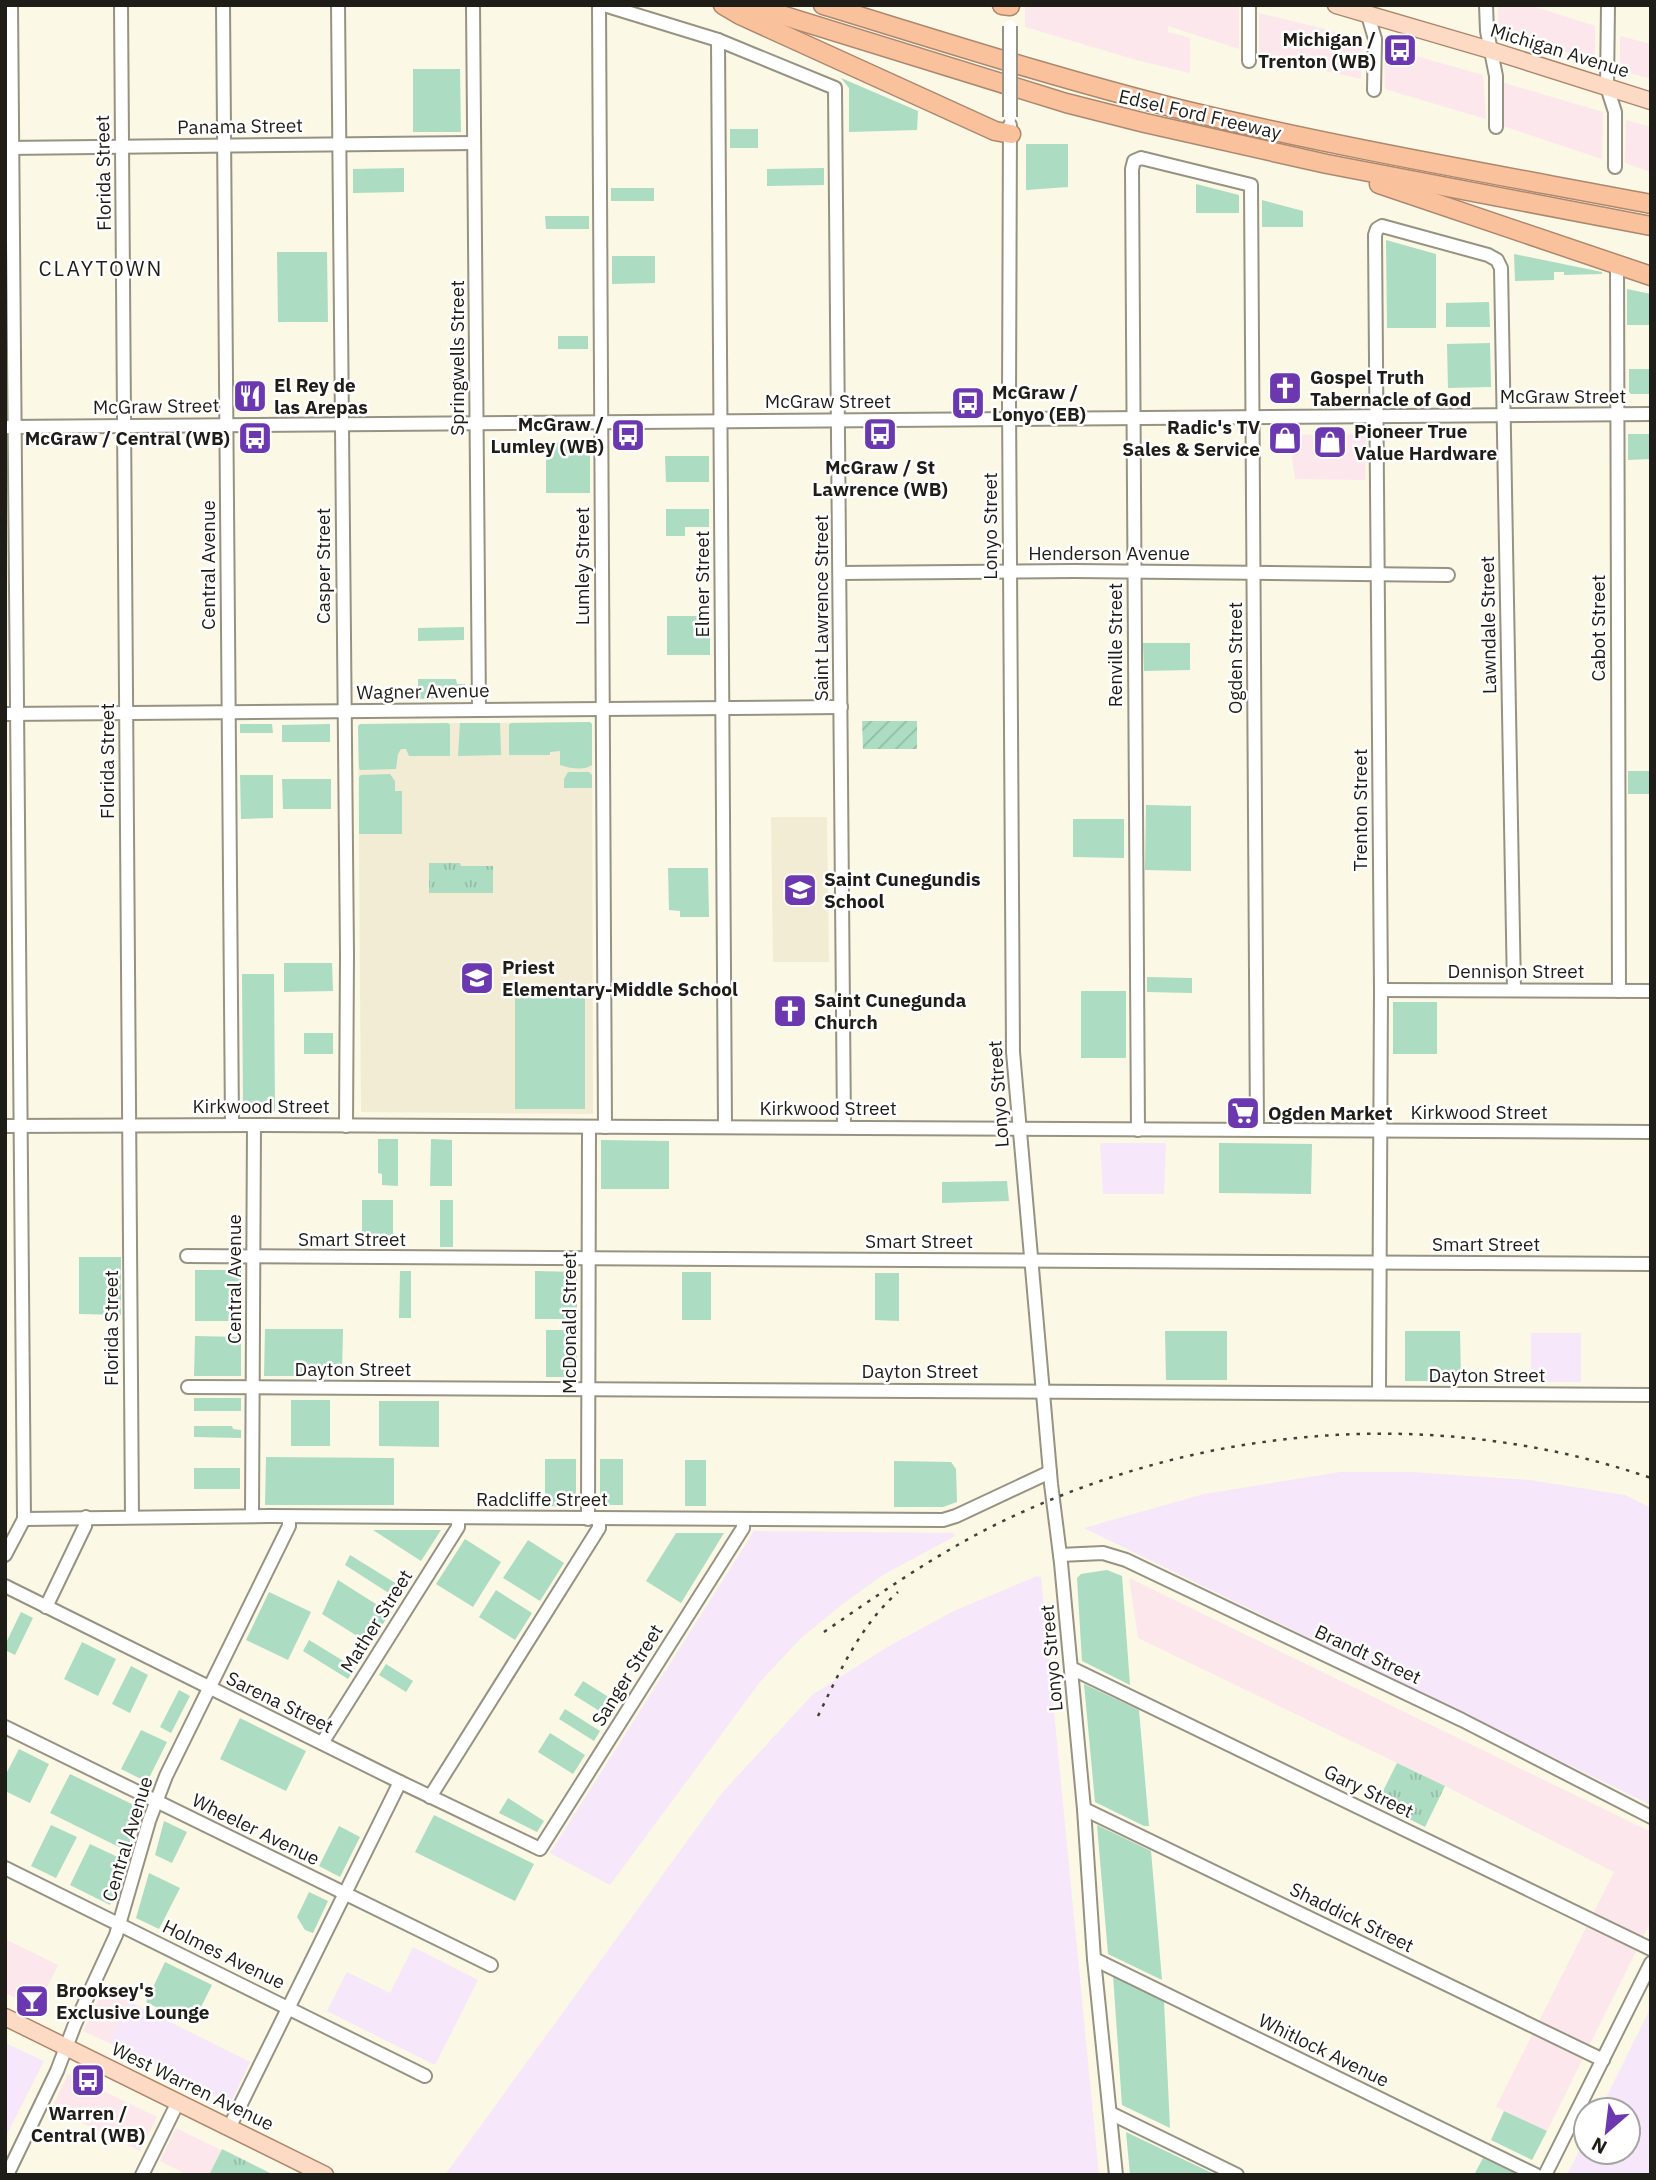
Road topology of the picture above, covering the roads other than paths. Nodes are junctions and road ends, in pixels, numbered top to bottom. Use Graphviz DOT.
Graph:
graph roads {
  1 [pos="11,5"];
  2 [pos="121,5"];
  3 [pos="223,5"];
  4 [pos="338,5"];
  5 [pos="473,5"];
  6 [pos="602,5"];
  7 [pos="723,5"];
  8 [pos="749,5"];
  9 [pos="823,5"];
  10 [pos="1002,5"];
  11 [pos="1249,5"];
  12 [pos="1336,5"];
  13 [pos="1486,5"];
  14 [pos="1608,5"];
  15 [pos="1010,6"];
  16 [pos="1366,10"];
  17 [pos="718,40"];
  18 [pos="1490,50"];
  19 [pos="1250,61"];
  20 [pos="1607,87"];
  21 [pos="1374,90"];
  22 [pos="1651,101"];
  23 [pos="1010,126"];
  24 [pos="1496,127"];
  25 [pos="474,143"];
  26 [pos="339,144"];
  27 [pos="224,145"];
  28 [pos="122,147"];
  29 [pos="8,148"];
  30 [pos="1134,161"];
  31 [pos="1327,164"];
  32 [pos="1615,167"];
  33 [pos="1651,204"];
  34 [pos="1651,226"];
  35 [pos="1378,228"];
  36 [pos="1617,265"];
  37 [pos="1651,276"];
  38 [pos="1616,414"];
  39 [pos="1651,414"];
  40 [pos="1504,415"];
  41 [pos="1376,416"];
  42 [pos="1252,417"];
  43 [pos="1133,418"];
  44 [pos="1009,419"];
  45 [pos="839,420"];
  46 [pos="721,421"];
  47 [pos="601,422"];
  48 [pos="476,423"];
  49 [pos="342,424"];
  50 [pos="226,425"];
  51 [pos="124,426"];
  52 [pos="10,427"];
  53 [pos="1010,571"];
  54 [pos="1134,572"];
  55 [pos="840,573"];
  56 [pos="1253,573"];
  57 [pos="1378,575"];
  58 [pos="1448,575"];
  59 [pos="841,707"];
  60 [pos="603,708"];
  61 [pos="722,708"];
  62 [pos="478,710"];
  63 [pos="344,711"];
  64 [pos="228,712"];
  65 [pos="126,713"];
  66 [pos="11,714"];
  67 [pos="1381,990"];
  68 [pos="1514,990"];
  69 [pos="1619,991"];
  70 [pos="1651,991"];
  71 [pos="232,1125"];
  72 [pos="254,1125"];
  73 [pos="5,1126"];
  74 [pos="19,1126"];
  75 [pos="129,1126"];
  76 [pos="346,1126"];
  77 [pos="589,1127"];
  78 [pos="725,1127"];
  79 [pos="844,1127"];
  80 [pos="605,1128"];
  81 [pos="1019,1129"];
  82 [pos="1138,1130"];
  83 [pos="1257,1130"];
  84 [pos="1380,1131"];
  85 [pos="1651,1132"];
  86 [pos="187,1256"];
  87 [pos="253,1258"];
  88 [pos="588,1259"];
  89 [pos="1031,1261"];
  90 [pos="1380,1263"];
  91 [pos="1651,1264"];
  92 [pos="188,1387"];
  93 [pos="252,1388"];
  94 [pos="588,1389"];
  95 [pos="1044,1392"];
  96 [pos="1379,1393"];
  97 [pos="1651,1395"];
  98 [pos="1050,1472"];
  99 [pos="252,1516"];
  100 [pos="86,1517"];
  101 [pos="132,1517"];
  102 [pos="289,1517"];
  103 [pos="458,1518"];
  104 [pos="23,1519"];
  105 [pos="594,1519"];
  106 [pos="743,1520"];
  107 [pos="5,1555"];
  108 [pos="1060,1555"];
  109 [pos="5,1586"];
  110 [pos="46,1607"];
  111 [pos="1071,1668"];
  112 [pos="208,1688"];
  113 [pos="5,1727"];
  114 [pos="322,1743"];
  115 [pos="400,1782"];
  116 [pos="430,1797"];
  117 [pos="156,1801"];
  118 [pos="1084,1809"];
  119 [pos="1651,1817"];
  120 [pos="540,1849"];
  121 [pos="5,1868"];
  122 [pos="345,1894"];
  123 [pos="120,1925"];
  124 [pos="1651,1949"];
  125 [pos="1094,1959"];
  126 [pos="1651,1963"];
  127 [pos="491,1965"];
  128 [pos="289,2008"];
  129 [pos="5,2017"];
  130 [pos="66,2047"];
  131 [pos="1603,2060"];
  132 [pos="425,2076"];
  133 [pos="178,2102"];
  134 [pos="1110,2113"];
  135 [pos="229,2128"];
  136 [pos="7,2175"];
  137 [pos="142,2175"];
  138 [pos="325,2175"];
  139 [pos="1116,2175"];
  140 [pos="1237,2175"];
  141 [pos="1536,2175"];
  142 [pos="1545,2175"];
  1 -- 29 [label="street"];
  2 -- 28 [label="street, Florida Street"];
  3 -- 27 [label="street, Central Avenue"];
  4 -- 26 [label="street, Casper Street"];
  5 -- 25 [label="street, Springwells Street"];
  6 -- 17 [label="street"];
  6 -- 47 [label="street, Lumley Street"];
  7 -- 23 [label="highway"];
  8 -- 31 [label="highway, Edsel Ford Freeway"];
  9 -- 33 [label="highway, Edsel Ford Freeway"];
  10 -- 15 [label="highway"];
  11 -- 19 [label="street"];
  12 -- 16 [label="main road, Michigan Avenue"];
  13 -- 18 [label="street"];
  14 -- 20 [label="street"];
  15 -- 23 [label="street, Lonyo Street, bridge"];
  16 -- 18 [label="main road, Michigan Avenue"];
  16 -- 21 [label="street"];
  17 -- 45 [label="street, Saint Lawrence Street"];
  17 -- 46 [label="street, Elmer Street"];
  18 -- 20 [label="main road, Michigan Avenue"];
  18 -- 24 [label="street"];
  20 -- 22 [label="main road, Michigan Avenue"];
  20 -- 32 [label="street"];
  23 -- 44 [label="street, Lonyo Street"];
  25 -- 26 [label="street, Panama Street"];
  25 -- 48 [label="street, Springwells Street"];
  26 -- 27 [label="street, Panama Street"];
  26 -- 49 [label="street, Casper Street"];
  27 -- 28 [label="street, Panama Street"];
  27 -- 50 [label="street, Central Avenue"];
  28 -- 29 [label="street, Panama Street"];
  28 -- 51 [label="street, Florida Street"];
  29 -- 52 [label="street"];
  30 -- 42 [label="street, Ogden Street"];
  30 -- 43 [label="street, Renville Street"];
  31 -- 34 [label="highway, Edsel Ford Freeway"];
  31 -- 36 [label="highway"];
  35 -- 40 [label="street, Lawndale Street"];
  35 -- 41 [label="street, Trenton Street"];
  36 -- 37 [label="highway"];
  36 -- 38 [label="street, Cabot Street"];
  38 -- 39 [label="street, McGraw Street"];
  38 -- 40 [label="street, McGraw Street"];
  38 -- 69 [label="street, Cabot Street"];
  40 -- 41 [label="street, McGraw Street"];
  40 -- 68 [label="street, Lawndale Street"];
  41 -- 42 [label="street, McGraw Street"];
  41 -- 57 [label="street, Trenton Street"];
  42 -- 43 [label="street, McGraw Street"];
  42 -- 56 [label="street, Ogden Street"];
  43 -- 44 [label="street, McGraw Street"];
  43 -- 54 [label="street, Renville Street"];
  44 -- 45 [label="street, McGraw Street"];
  44 -- 53 [label="street, Lonyo Street"];
  45 -- 46 [label="street, McGraw Street"];
  45 -- 55 [label="street, Saint Lawrence Street"];
  46 -- 47 [label="street, McGraw Street"];
  46 -- 61 [label="street, Elmer Street"];
  47 -- 48 [label="street, McGraw Street"];
  47 -- 60 [label="street, Lumley Street"];
  48 -- 49 [label="street, McGraw Street"];
  48 -- 62 [label="street, Springwells Street"];
  49 -- 50 [label="street, McGraw Street"];
  49 -- 63 [label="street, Casper Street"];
  50 -- 51 [label="street, McGraw Street"];
  50 -- 64 [label="street, Central Avenue"];
  51 -- 52 [label="street, McGraw Street"];
  51 -- 65 [label="street, Florida Street"];
  52 -- 66 [label="street"];
  53 -- 54 [label="street, Henderson Avenue"];
  53 -- 55 [label="street, Henderson Avenue"];
  53 -- 81 [label="street, Lonyo Street"];
  54 -- 56 [label="street, Henderson Avenue"];
  54 -- 82 [label="street, Renville Street"];
  55 -- 59 [label="street, Saint Lawrence Street"];
  56 -- 57 [label="street, Henderson Avenue"];
  56 -- 83 [label="street, Ogden Street"];
  57 -- 58 [label="street, Henderson Avenue"];
  57 -- 67 [label="street, Trenton Street"];
  59 -- 61 [label="street, Wagner Avenue"];
  59 -- 79 [label="street, Saint Lawrence Street"];
  60 -- 61 [label="street, Wagner Avenue"];
  60 -- 62 [label="street, Wagner Avenue"];
  60 -- 80 [label="street, Lumley Street"];
  61 -- 78 [label="street, Elmer Street"];
  62 -- 63 [label="street, Wagner Avenue"];
  63 -- 64 [label="street, Wagner Avenue"];
  63 -- 76 [label="street, Casper Street"];
  64 -- 65 [label="street, Wagner Avenue"];
  64 -- 71 [label="street, Central Avenue"];
  65 -- 66 [label="street, Wagner Avenue"];
  65 -- 75 [label="street, Florida Street"];
  66 -- 74 [label="street"];
  67 -- 68 [label="street, Dennison Street"];
  67 -- 84 [label="street, Trenton Street"];
  68 -- 69 [label="street, Dennison Street"];
  69 -- 70 [label="street, Dennison Street"];
  71 -- 72 [label="street, Kirkwood Street"];
  71 -- 75 [label="street, Kirkwood Street"];
  72 -- 76 [label="street, Kirkwood Street"];
  72 -- 87 [label="street, Central Avenue"];
  73 -- 74 [label="street, Kirkwood Street"];
  74 -- 75 [label="street, Kirkwood Street"];
  74 -- 104 [label="street"];
  75 -- 101 [label="street, Florida Street"];
  76 -- 77 [label="street, Kirkwood Street"];
  77 -- 80 [label="street, Kirkwood Street"];
  77 -- 88 [label="street, McDonald Street"];
  78 -- 79 [label="street, Kirkwood Street"];
  78 -- 80 [label="street, Kirkwood Street"];
  79 -- 81 [label="street, Kirkwood Street"];
  81 -- 82 [label="street, Kirkwood Street"];
  81 -- 89 [label="street, Lonyo Street"];
  82 -- 83 [label="street, Kirkwood Street"];
  83 -- 84 [label="street, Kirkwood Street"];
  84 -- 85 [label="street, Kirkwood Street"];
  84 -- 90 [label="street, Trenton Street"];
  86 -- 87 [label="street, Smart Street"];
  87 -- 88 [label="street, Smart Street"];
  87 -- 93 [label="street, Central Avenue"];
  88 -- 89 [label="street, Smart Street"];
  88 -- 94 [label="street, McDonald Street"];
  89 -- 90 [label="street, Smart Street"];
  89 -- 95 [label="street, Lonyo Street"];
  90 -- 91 [label="street, Smart Street"];
  90 -- 96 [label="street, Trenton Street"];
  92 -- 93 [label="street, Dayton Street"];
  93 -- 94 [label="street, Dayton Street"];
  93 -- 99 [label="street, Central Avenue"];
  94 -- 95 [label="street, Dayton Street"];
  94 -- 105 [label="street, McDonald Street"];
  95 -- 96 [label="street, Dayton Street"];
  95 -- 98 [label="street, Lonyo Street"];
  96 -- 97 [label="street, Dayton Street"];
  98 -- 106 [label="street, Radcliffe Street"];
  98 -- 108 [label="street, Lonyo Street"];
  99 -- 101 [label="street, Radcliffe Street"];
  99 -- 102 [label="street, Radcliffe Street"];
  100 -- 101 [label="street, Radcliffe Street"];
  100 -- 104 [label="street, Radcliffe Street"];
  100 -- 110 [label="street"];
  102 -- 103 [label="street, Radcliffe Street"];
  102 -- 112 [label="street, Central Avenue"];
  103 -- 105 [label="street, Radcliffe Street"];
  103 -- 114 [label="street, Mather Street"];
  104 -- 107 [label="street"];
  105 -- 106 [label="street, Radcliffe Street"];
  105 -- 116 [label="street, McDonald Street"];
  106 -- 120 [label="street, Sanger Street"];
  108 -- 111 [label="street, Lonyo Street"];
  108 -- 119 [label="street, Brandt Street"];
  109 -- 110 [label="street, Sarena Street"];
  110 -- 112 [label="street, Sarena Street"];
  111 -- 118 [label="street, Lonyo Street"];
  111 -- 124 [label="street, Gary Street"];
  112 -- 114 [label="street, Sarena Street"];
  112 -- 117 [label="street, Central Avenue"];
  113 -- 117 [label="street, Wheeler Avenue"];
  114 -- 115 [label="street, Sarena Street"];
  115 -- 116 [label="street, Sarena Street"];
  115 -- 122 [label="street"];
  116 -- 120 [label="street, Sarena Street"];
  117 -- 122 [label="street, Wheeler Avenue"];
  117 -- 123 [label="street, Central Avenue"];
  118 -- 125 [label="street, Lonyo Street"];
  118 -- 131 [label="street, Shaddick Street"];
  121 -- 123 [label="street, Holmes Avenue"];
  122 -- 127 [label="street, Wheeler Avenue"];
  122 -- 128 [label="street"];
  123 -- 128 [label="street, Holmes Avenue"];
  123 -- 130 [label="street, Central Avenue"];
  125 -- 134 [label="street, Lonyo Street"];
  125 -- 141 [label="street, Whitlock Avenue"];
  126 -- 131 [label="street"];
  128 -- 132 [label="street, Holmes Avenue"];
  128 -- 135 [label="street"];
  129 -- 130 [label="main road, West Warren Avenue"];
  130 -- 133 [label="main road, West Warren Avenue"];
  130 -- 136 [label="street, Central Avenue"];
  131 -- 142 [label="street"];
  133 -- 135 [label="main road, West Warren Avenue"];
  133 -- 137 [label="street"];
  134 -- 139 [label="street, Lonyo Street"];
  134 -- 140 [label="street"];
  135 -- 138 [label="main road, West Warren Avenue"];
}
